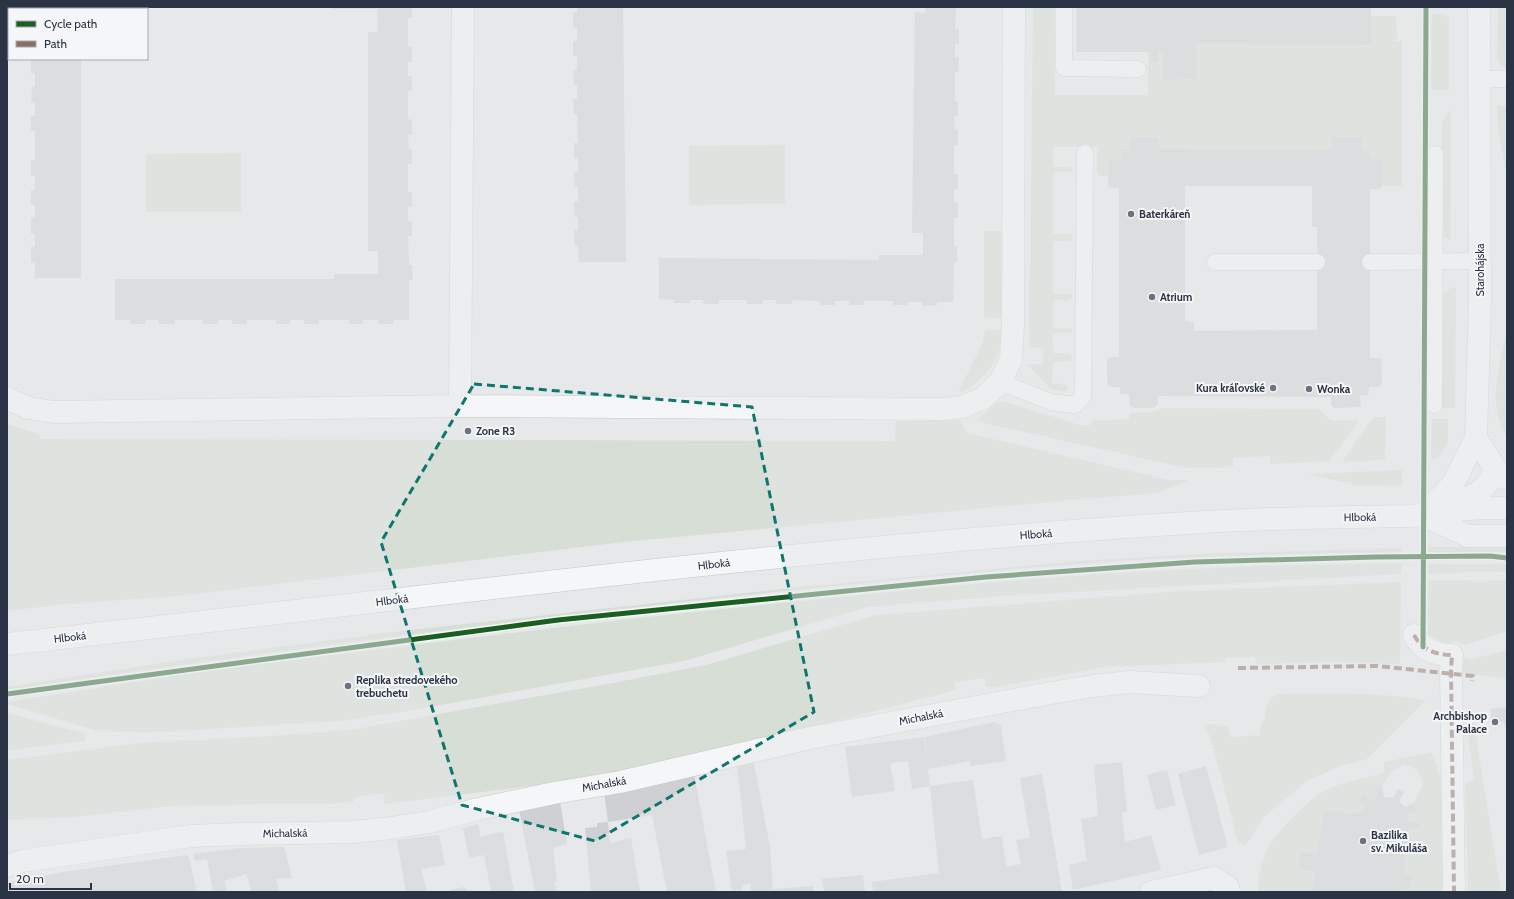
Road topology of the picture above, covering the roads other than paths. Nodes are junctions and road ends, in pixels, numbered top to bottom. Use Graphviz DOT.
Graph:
graph roads {
  1 [pos="463,7"];
  2 [pos="1014,7"];
  3 [pos="1064,7"];
  4 [pos="1479,7"];
  5 [pos="1138,69"];
  6 [pos="1479,79"];
  7 [pos="1507,79"];
  8 [pos="1085,154"];
  9 [pos="1435,154"];
  10 [pos="1215,262"];
  11 [pos="1317,262"];
  12 [pos="1370,262"];
  13 [pos="1434,262"];
  14 [pos="1480,262"];
  15 [pos="1000,382"];
  16 [pos="7,398"];
  17 [pos="1434,405"];
  18 [pos="460,406"];
  19 [pos="1476,438"];
  20 [pos="1501,474"];
  21 [pos="1507,508"];
  22 [pos="1423,515"];
  23 [pos="1507,536"];
  24 [pos="1414,635"];
  25 [pos="7,644"];
  26 [pos="1199,686"];
  27 [pos="7,866"];
  28 [pos="1150,892"];
  29 [pos="1229,892"];
  30 [pos="1454,892"];
  1 -- 18 [label="street"];
  2 -- 15 [label="street"];
  3 -- 5 [label="lane"];
  4 -- 6 [label="street, Starohájska"];
  6 -- 7 [label="lane"];
  6 -- 14 [label="street, Starohájska"];
  8 -- 15 [label="lane"];
  9 -- 13 [label="lane"];
  10 -- 11 [label="lane"];
  12 -- 13 [label="lane"];
  13 -- 14 [label="lane"];
  13 -- 17 [label="lane"];
  14 -- 19 [label="street, Starohájska"];
  15 -- 18 [label="street"];
  16 -- 18 [label="street"];
  19 -- 20 [label="street, Hlboká"];
  19 -- 22 [label="street, Starohájska"];
  20 -- 22 [label="street, Hlboká"];
  21 -- 22 [label="street, Hlboká"];
  22 -- 23 [label="street, Hlboká"];
  22 -- 25 [label="street, Hlboká"];
  24 -- 30 [label="street"];
  26 -- 27 [label="street, Michalská"];
  28 -- 29 [label="street"];
}
